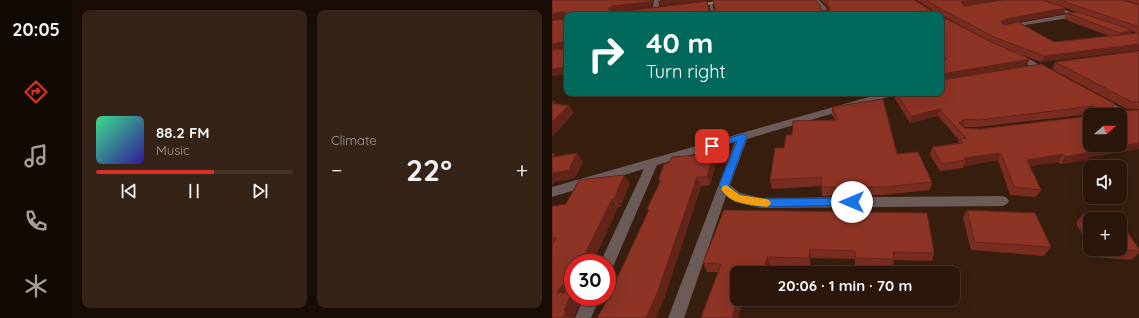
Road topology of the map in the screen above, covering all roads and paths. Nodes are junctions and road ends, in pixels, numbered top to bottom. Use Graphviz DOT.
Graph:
graph roads {
  1 [pos="657,0"];
  2 [pos="736,0"];
  3 [pos="816,0"];
  4 [pos="1034,0"];
  5 [pos="710,3"];
  6 [pos="686,6"];
  7 [pos="663,9"];
  8 [pos="655,10"];
  9 [pos="648,11"];
  10 [pos="712,12"];
  11 [pos="825,12"];
  12 [pos="1074,14"];
  13 [pos="1089,19"];
  14 [pos="1004,28"];
  15 [pos="1008,52"];
  16 [pos="1054,65"];
  17 [pos="1038,67"];
  18 [pos="1023,70"];
  19 [pos="1058,78"];
  20 [pos="1092,95"];
  21 [pos="882,96"];
  22 [pos="1115,108"];
  23 [pos="1136,113"];
  24 [pos="1127,114"];
  25 [pos="743,136"];
  26 [pos="652,164"];
  27 [pos="724,185"];
  28 [pos="552,192"];
  29 [pos="1003,201"];
  30 [pos="612,254"];
  31 [pos="588,306"];
  32 [pos="583,318"];
  33 [pos="676,318"];
  1 -- 8 [label="street"];
  2 -- 5 [label="main road"];
  3 -- 11 [label="street"];
  4 -- 12 [label="street"];
  5 -- 6 [label="main road"];
  5 -- 10 [label="lane"];
  7 -- 8 [label="main road"];
  8 -- 9 [label="main road"];
  12 -- 13 [label="street"];
  12 -- 14 [label="street"];
  15 -- 17 [label="street"];
  16 -- 17 [label="street"];
  17 -- 18 [label="street"];
  17 -- 19 [label="street"];
  20 -- 22 [label="street"];
  21 -- 25 [label="street"];
  23 -- 24 [label="street"];
  25 -- 26 [label="street"];
  25 -- 27 [label="street"];
  26 -- 28 [label="street"];
  26 -- 30 [label="street"];
  27 -- 29 [label="street"];
  27 -- 33 [label="street"];
  31 -- 32 [label="street"];
}
